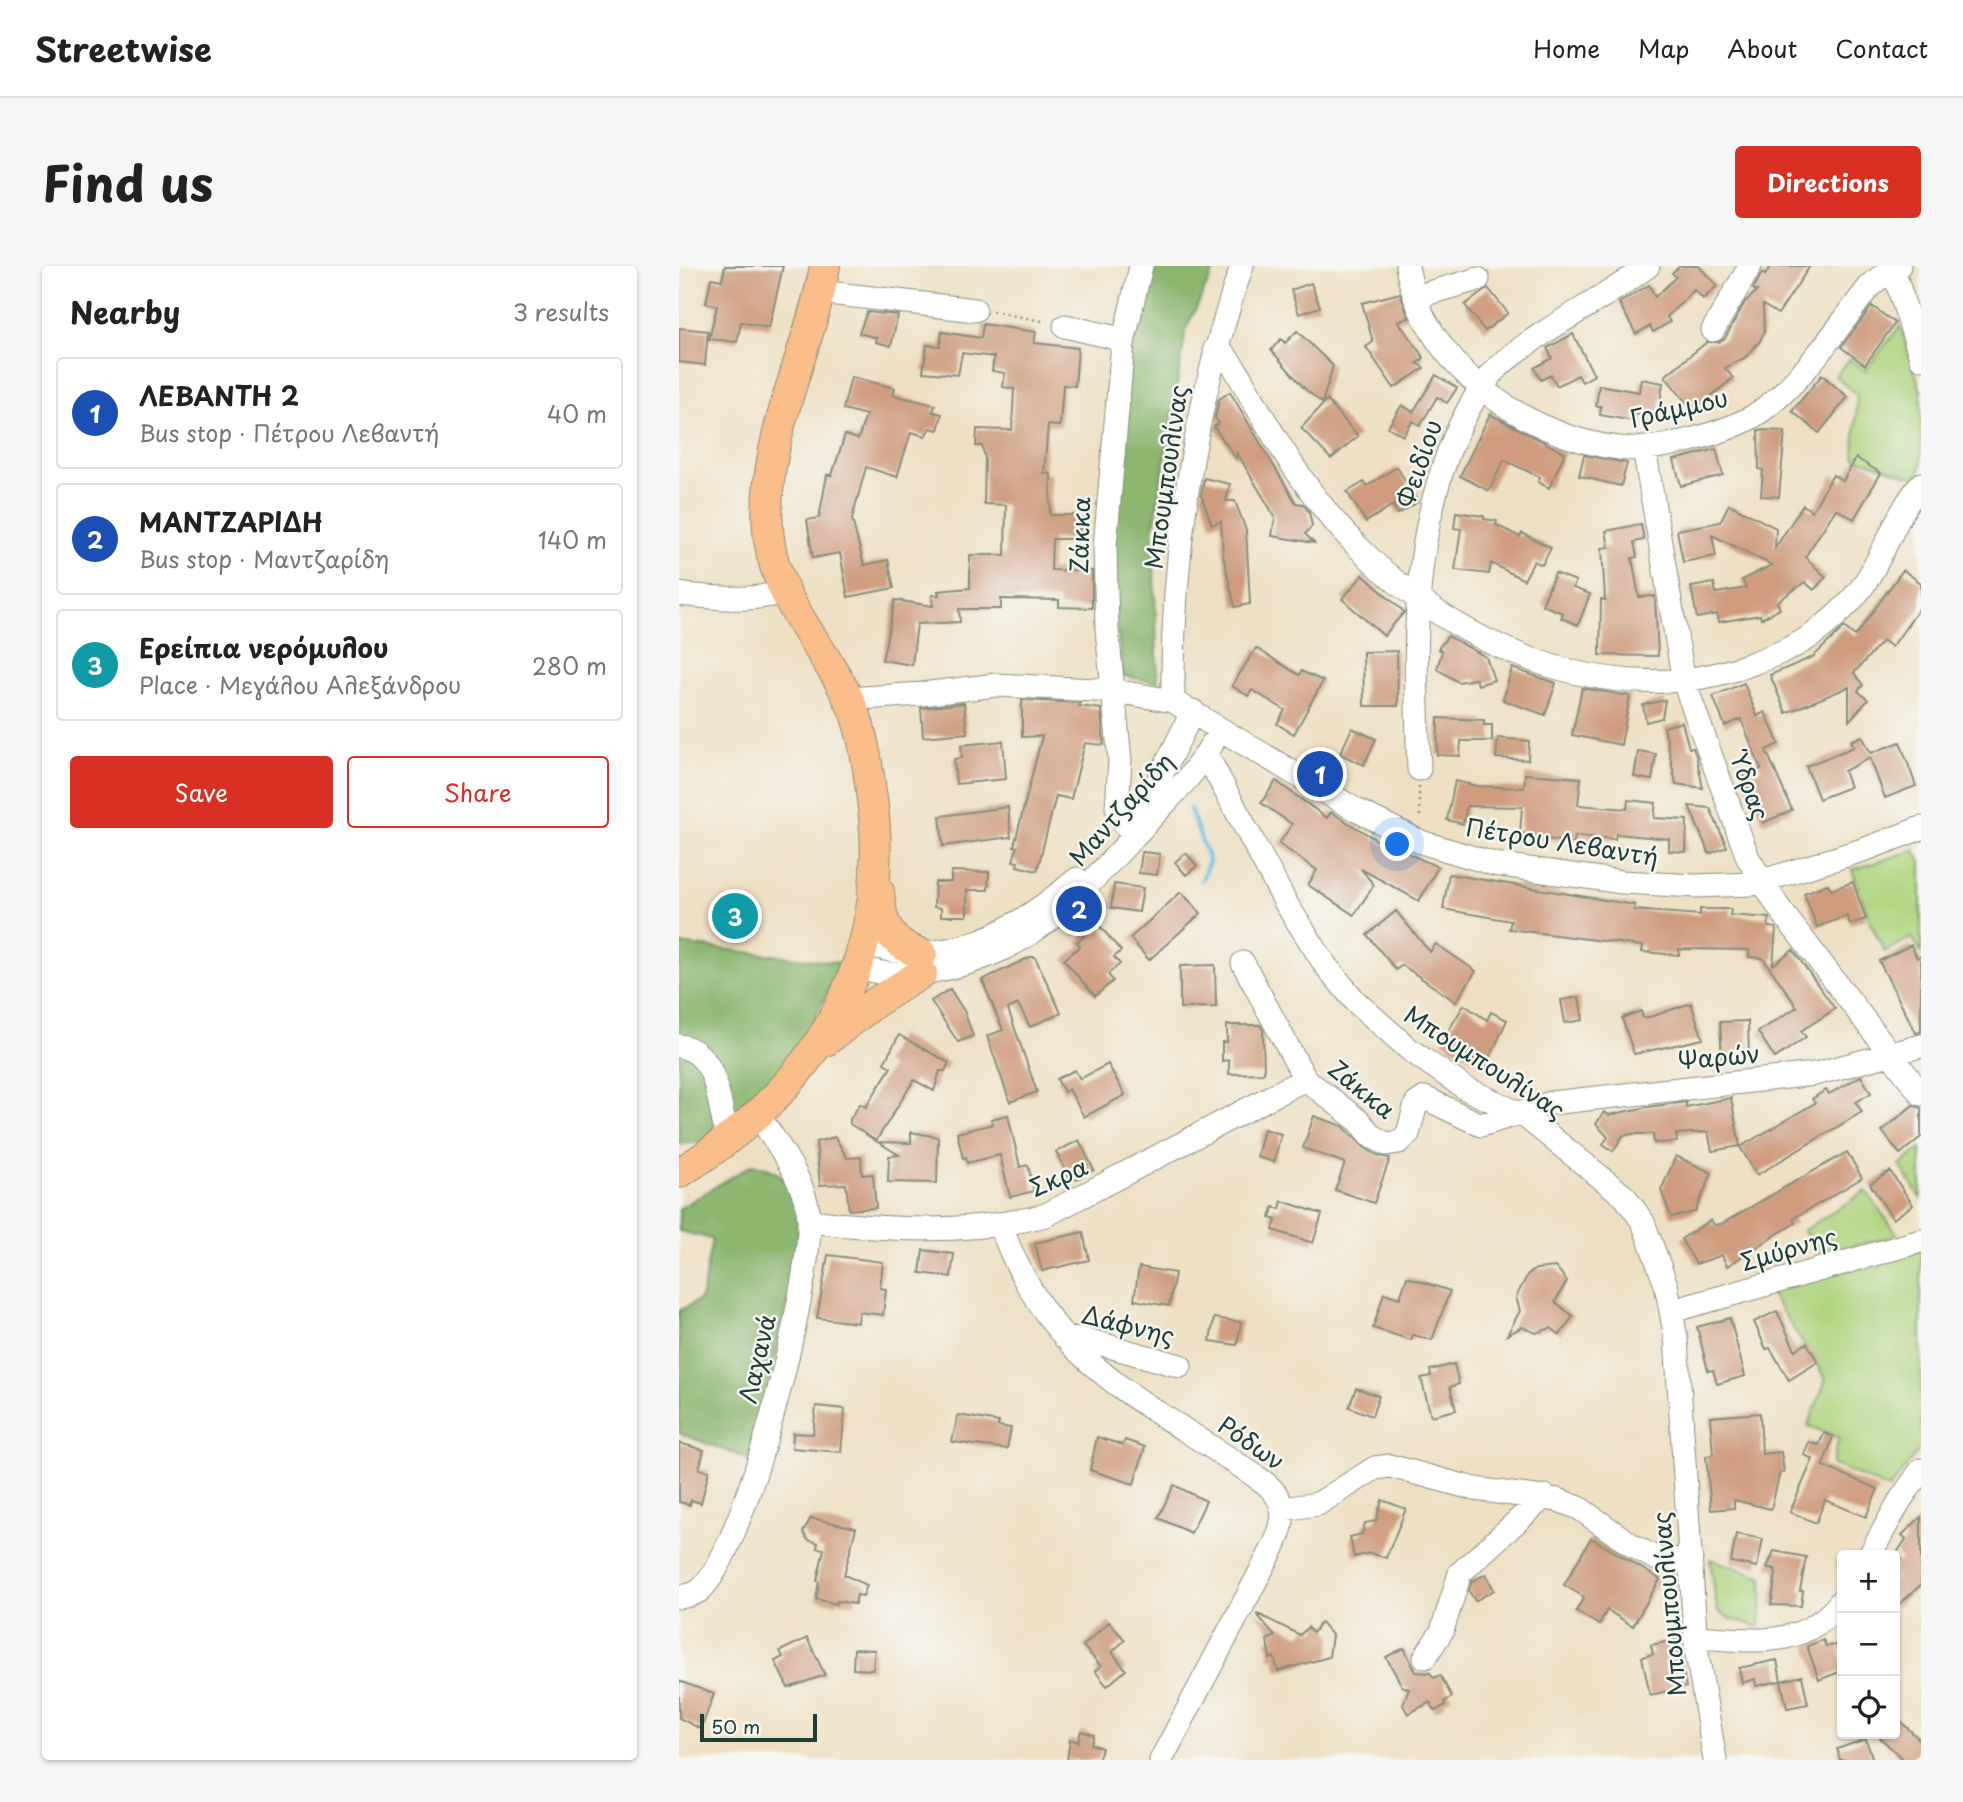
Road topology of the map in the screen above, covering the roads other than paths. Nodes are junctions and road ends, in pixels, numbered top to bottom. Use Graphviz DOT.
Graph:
graph roads {
  1 [pos="1140,266"];
  2 [pos="1242,266"];
  3 [pos="1408,266"];
  4 [pos="1649,266"];
  5 [pos="1749,266"];
  6 [pos="1895,267"];
  7 [pos="823,279"];
  8 [pos="1478,279"];
  9 [pos="1415,297"];
  10 [pos="975,310"];
  11 [pos="1065,326"];
  12 [pos="1713,330"];
  13 [pos="1123,343"];
  14 [pos="1215,349"];
  15 [pos="1921,358"];
  16 [pos="1480,388"];
  17 [pos="1644,448"];
  18 [pos="1921,484"];
  19 [pos="784,592"];
  20 [pos="679,594"];
  21 [pos="1418,596"];
  22 [pos="1684,682"];
  23 [pos="1115,691"];
  24 [pos="848,699"];
  25 [pos="1183,706"];
  26 [pos="1221,728"];
  27 [pos="1206,754"];
  28 [pos="1419,769"];
  29 [pos="1117,808"];
  30 [pos="1921,828"];
  31 [pos="877,853"];
  32 [pos="1761,882"];
  33 [pos="860,954"];
  34 [pos="1243,963"];
  35 [pos="922,964"];
  36 [pos="679,1046"];
  37 [pos="1921,1046"];
  38 [pos="817,1048"];
  39 [pos="1891,1055"];
  40 [pos="1305,1079"];
  41 [pos="1921,1094"];
  42 [pos="1520,1113"];
  43 [pos="758,1115"];
  44 [pos="728,1140"];
  45 [pos="679,1173"];
  46 [pos="809,1221"];
  47 [pos="1000,1224"];
  48 [pos="1921,1241"];
  49 [pos="1672,1311"];
  50 [pos="1064,1337"];
  51 [pos="1180,1366"];
  52 [pos="1921,1470"];
  53 [pos="1545,1496"];
  54 [pos="1283,1508"];
  55 [pos="1873,1550"];
  56 [pos="1691,1559"];
  57 [pos="679,1597"];
  58 [pos="1837,1606"];
  59 [pos="1696,1637"];
  60 [pos="1425,1657"];
  61 [pos="1161,1760"];
  62 [pos="1715,1760"];
  1 -- 13 [label="street, Ζάκκα"];
  2 -- 14 [label="street, Μπουμπουλίνας"];
  3 -- 9 [label="street, Γράμμου"];
  4 -- 16 [label="street, Φειδίου"];
  5 -- 12 [label="street"];
  6 -- 15 [label="street"];
  6 -- 17 [label="street, Γράμμου"];
  7 -- 10 [label="street"];
  7 -- 19 [label="main road"];
  8 -- 9 [label="street"];
  9 -- 16 [label="street, Γράμμου"];
  11 -- 13 [label="street"];
  13 -- 23 [label="street, Ζάκκα"];
  14 -- 21 [label="street"];
  14 -- 25 [label="street, Μπουμπουλίνας"];
  16 -- 17 [label="street, Γράμμου"];
  16 -- 21 [label="street, Φειδίου"];
  17 -- 22 [label="street, Ύδρας"];
  18 -- 22 [label="street"];
  19 -- 20 [label="street"];
  19 -- 24 [label="main road"];
  21 -- 22 [label="street"];
  21 -- 28 [label="street, Φειδίου"];
  22 -- 32 [label="street, Ύδρας"];
  23 -- 24 [label="street, Πέτρου Λεβαντή"];
  23 -- 25 [label="street, Πέτρου Λεβαντή"];
  23 -- 29 [label="street, Ζάκκα"];
  24 -- 31 [label="main road"];
  25 -- 26 [label="street, Πέτρου Λεβαντή"];
  25 -- 35 [label="street, Μαντζαρίδη"];
  26 -- 27 [label="street, Μαντζαρίδη"];
  26 -- 32 [label="street, Πέτρου Λεβαντή"];
  27 -- 35 [label="street, Μαντζαρίδη"];
  27 -- 42 [label="street, Μπουμπουλίνας"];
  30 -- 32 [label="street, Πέτρου Λεβαντή"];
  31 -- 33 [label="main road"];
  31 -- 35 [label="main road"];
  32 -- 39 [label="street, Ύδρας"];
  33 -- 35 [label="street, Μαντζαρίδη"];
  33 -- 38 [label="main road"];
  34 -- 40 [label="street, Ζάκκα"];
  35 -- 38 [label="main road"];
  36 -- 44 [label="street"];
  37 -- 39 [label="street, Ψαρών"];
  38 -- 43 [label="main road"];
  39 -- 41 [label="street, Ύδρας"];
  39 -- 42 [label="street, Ψαρών"];
  40 -- 42 [label="street, Ζάκκα"];
  40 -- 47 [label="street, Σκρα"];
  42 -- 49 [label="street, Μπουμπουλίνας"];
  43 -- 44 [label="main road"];
  43 -- 46 [label="street, Λαχανά"];
  44 -- 45 [label="main road"];
  46 -- 47 [label="street, Σκρα"];
  46 -- 57 [label="street, Λαχανά"];
  47 -- 50 [label="street, Ρόδων"];
  48 -- 49 [label="street, Σμύρνης"];
  49 -- 56 [label="street, Μπουμπουλίνας"];
  50 -- 51 [label="street, Δάφνης"];
  50 -- 54 [label="street, Ρόδων"];
  52 -- 55 [label="street"];
  53 -- 54 [label="street"];
  53 -- 56 [label="street"];
  53 -- 60 [label="street"];
  54 -- 61 [label="street, Ρόδων"];
  56 -- 59 [label="street, Μπουμπουλίνας"];
  58 -- 59 [label="street"];
  59 -- 62 [label="street, Μπουμπουλίνας"];
}
